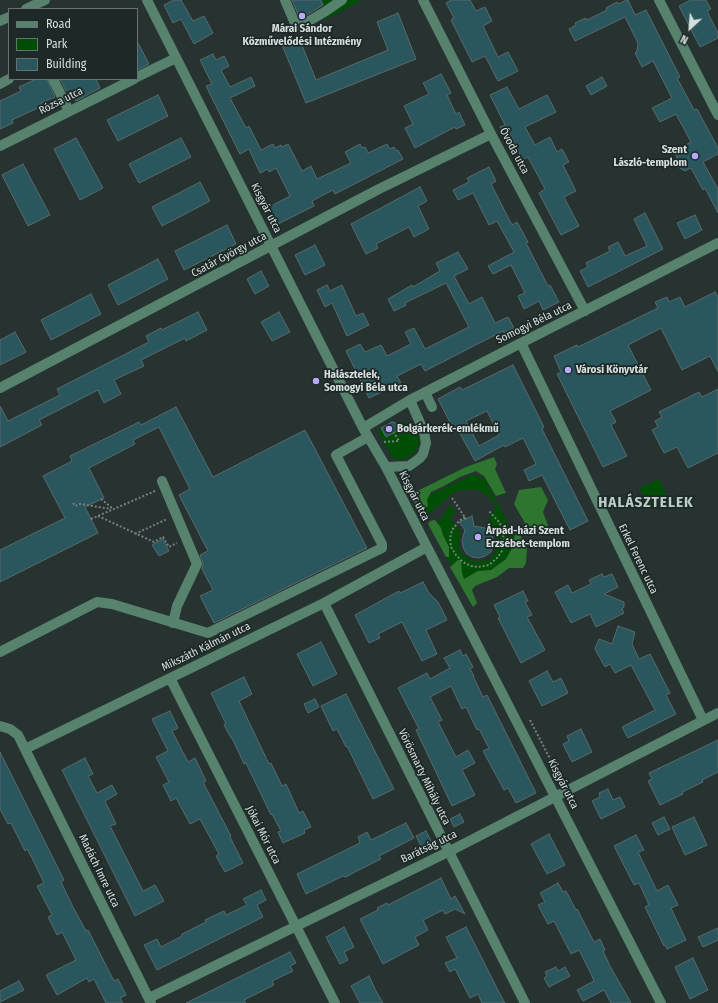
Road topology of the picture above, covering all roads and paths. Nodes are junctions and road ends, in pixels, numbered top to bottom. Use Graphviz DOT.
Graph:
graph roads {
  1 [pos="45,0"];
  2 [pos="147,0"];
  3 [pos="285,0"];
  4 [pos="342,0"];
  5 [pos="423,0"];
  6 [pos="659,0"];
  7 [pos="28,8"];
  8 [pos="176,58"];
  9 [pos="138,77"];
  10 [pos="54,80"];
  11 [pos="132,80"];
  12 [pos="69,111"];
  13 [pos="718,115"];
  14 [pos="491,134"];
  15 [pos="0,146"];
  16 [pos="718,243"];
  17 [pos="272,246"];
  18 [pos="585,311"];
  19 [pos="521,343"];
  20 [pos="0,388"];
  21 [pos="425,392"];
  22 [pos="410,400"];
  23 [pos="432,407"];
  24 [pos="363,428"];
  25 [pos="394,433"];
  26 [pos="391,436"];
  27 [pos="368,437"];
  28 [pos="383,442"];
  29 [pos="392,442"];
  30 [pos="386,467"];
  31 [pos="164,483"];
  32 [pos="452,498"];
  33 [pos="101,500"];
  34 [pos="73,503"];
  35 [pos="112,509"];
  36 [pos="489,511"];
  37 [pos="175,515"];
  38 [pos="98,516"];
  39 [pos="91,519"];
  40 [pos="135,534"];
  41 [pos="186,538"];
  42 [pos="427,547"];
  43 [pos="324,603"];
  44 [pos="173,623"];
  45 [pos="0,652"];
  46 [pos="170,678"];
  47 [pos="718,713"];
  48 [pos="703,720"];
  49 [pos="0,726"];
  50 [pos="25,749"];
  51 [pos="556,797"];
  52 [pos="448,852"];
  53 [pos="296,926"];
  54 [pos="150,1000"];
  55 [pos="335,1003"];
  56 [pos="525,1003"];
  57 [pos="661,1003"];
  1 -- 7 [label="street"];
  2 -- 8 [label="street, Kisgyár utca"];
  3 -- 4 [label="street"];
  5 -- 14 [label="street, Óvoda utca"];
  6 -- 13 [label="street"];
  8 -- 9 [label="street"];
  8 -- 17 [label="street, Kisgyár utca"];
  10 -- 12 [label="street"];
  11 -- 12 [label="street, Rózsa utca"];
  12 -- 15 [label="street, Rózsa utca"];
  14 -- 17 [label="street, Csatár György utca"];
  14 -- 18 [label="street, Óvoda utca"];
  16 -- 18 [label="street, Somogyi Béla utca"];
  17 -- 20 [label="street, Csatár György utca"];
  17 -- 24 [label="street, Kisgyár utca"];
  18 -- 19 [label="street, Somogyi Béla utca"];
  19 -- 21 [label="street, Somogyi Béla utca"];
  19 -- 48 [label="street, Erkel Ferenc utca"];
  21 -- 22 [label="street, Somogyi Béla utca"];
  21 -- 23 [label="street"];
  22 -- 24 [label="street, Somogyi Béla utca"];
  22 -- 30 [label="street"];
  24 -- 27 [label="street, Kisgyár utca"];
  25 -- 29 [label="path"];
  26 -- 29 [label="path"];
  27 -- 30 [label="street, Kisgyár utca"];
  27 -- 44 [label="street"];
  28 -- 29 [label="path"];
  30 -- 42 [label="street, Kisgyár utca"];
  31 -- 35 [label="path"];
  31 -- 37 [label="street"];
  32 -- 36 [label="path"];
  33 -- 35 [label="path"];
  34 -- 35 [label="path"];
  35 -- 38 [label="path"];
  37 -- 40 [label="path"];
  37 -- 41 [label="street"];
  38 -- 39 [label="path"];
  38 -- 40 [label="path"];
  40 -- 41 [label="path"];
  41 -- 44 [label="street"];
  42 -- 43 [label="street, Mikszáth Kálmán utca"];
  42 -- 51 [label="street, Kisgyár utca"];
  43 -- 46 [label="street, Mikszáth Kálmán utca"];
  43 -- 52 [label="street, Vörösmarty Mihály utca"];
  44 -- 45 [label="street"];
  46 -- 50 [label="street, Mikszáth Kálmán utca"];
  46 -- 53 [label="street, Jókai Mór utca"];
  47 -- 48 [label="street, Barátság utca"];
  48 -- 51 [label="street, Barátság utca"];
  49 -- 50 [label="street"];
  50 -- 54 [label="street, Madách Imre utca"];
  51 -- 52 [label="street, Barátság utca"];
  51 -- 57 [label="street, Kisgyár utca"];
  52 -- 53 [label="street, Barátság utca"];
  52 -- 56 [label="street, Vörösmarty Mihály utca"];
  53 -- 54 [label="street, Barátság utca"];
  53 -- 55 [label="street, Jókai Mór utca"];
}
